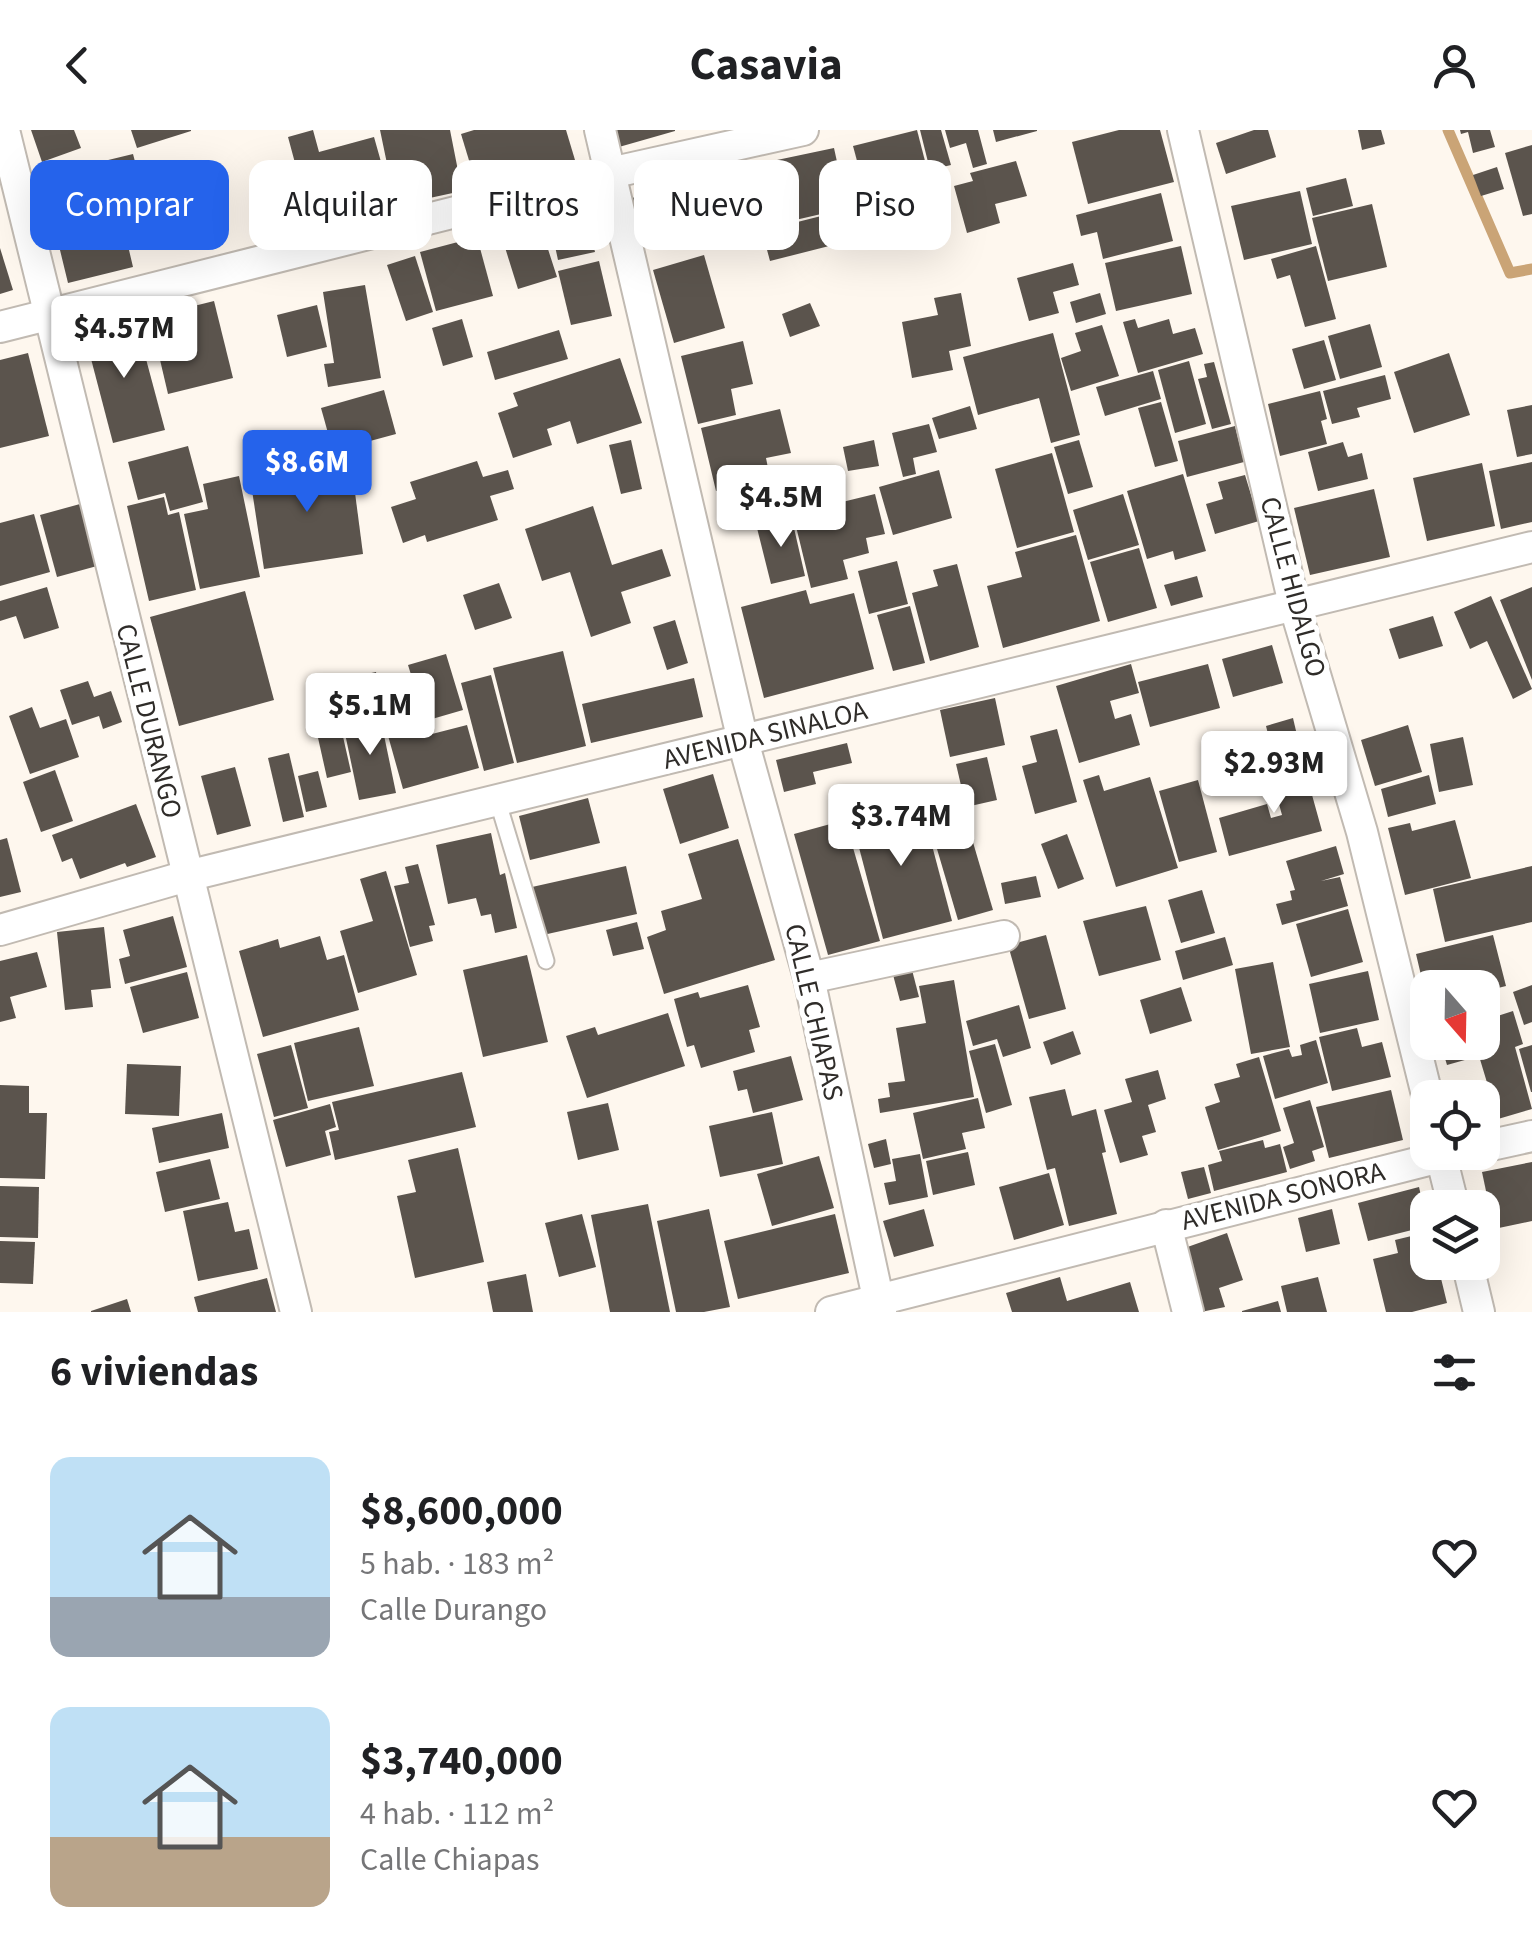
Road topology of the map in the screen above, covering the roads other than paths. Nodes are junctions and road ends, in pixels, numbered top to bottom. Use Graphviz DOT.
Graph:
graph roads {
  1 [pos="4,130"];
  2 [pos="600,130"];
  3 [pos="803,130"];
  4 [pos="1184,130"];
  5 [pos="607,160"];
  6 [pos="614,172"];
  7 [pos="614,190"];
  8 [pos="452,213"];
  9 [pos="50,314"];
  10 [pos="0,327"];
  11 [pos="1532,548"];
  12 [pos="1294,604"];
  13 [pos="743,741"];
  14 [pos="497,799"];
  15 [pos="187,876"];
  16 [pos="0,930"];
  17 [pos="1004,936"];
  18 [pos="546,961"];
  19 [pos="810,978"];
  20 [pos="1423,1080"];
  21 [pos="1532,1136"];
  22 [pos="1500,1143"];
  23 [pos="1410,1163"];
  24 [pos="1166,1224"];
  25 [pos="1471,1280"];
  26 [pos="879,1306"];
  27 [pos="296,1312"];
  28 [pos="831,1312"];
  29 [pos="1188,1312"];
  30 [pos="1479,1312"];
  1 -- 9 [label="street, CALLE DURANGO"];
  2 -- 5 [label="street, CALLE CHIAPAS"];
  3 -- 6 [label="street"];
  4 -- 12 [label="street, CALLE HIDALGO"];
  7 -- 13 [label="street, CALLE CHIAPAS"];
  8 -- 9 [label="street"];
  9 -- 10 [label="street"];
  9 -- 15 [label="street, CALLE DURANGO"];
  11 -- 12 [label="street, AVENIDA SINALOA"];
  12 -- 13 [label="street, AVENIDA SINALOA"];
  12 -- 20 [label="street, CALLE HIDALGO"];
  13 -- 14 [label="street, AVENIDA SINALOA"];
  13 -- 19 [label="street, CALLE CHIAPAS"];
  14 -- 15 [label="street, AVENIDA SINALOA"];
  14 -- 18 [label="lane"];
  15 -- 16 [label="street, AVENIDA SINALOA"];
  15 -- 27 [label="street, CALLE DURANGO"];
  17 -- 19 [label="street"];
  19 -- 26 [label="street, CALLE CHIAPAS"];
  21 -- 22 [label="street"];
  23 -- 24 [label="street, AVENIDA SONORA"];
  24 -- 26 [label="street, AVENIDA SONORA"];
  24 -- 29 [label="street, AVENIDA SONORA"];
  25 -- 30 [label="street"];
  26 -- 28 [label="street, AVENIDA SONORA"];
}
